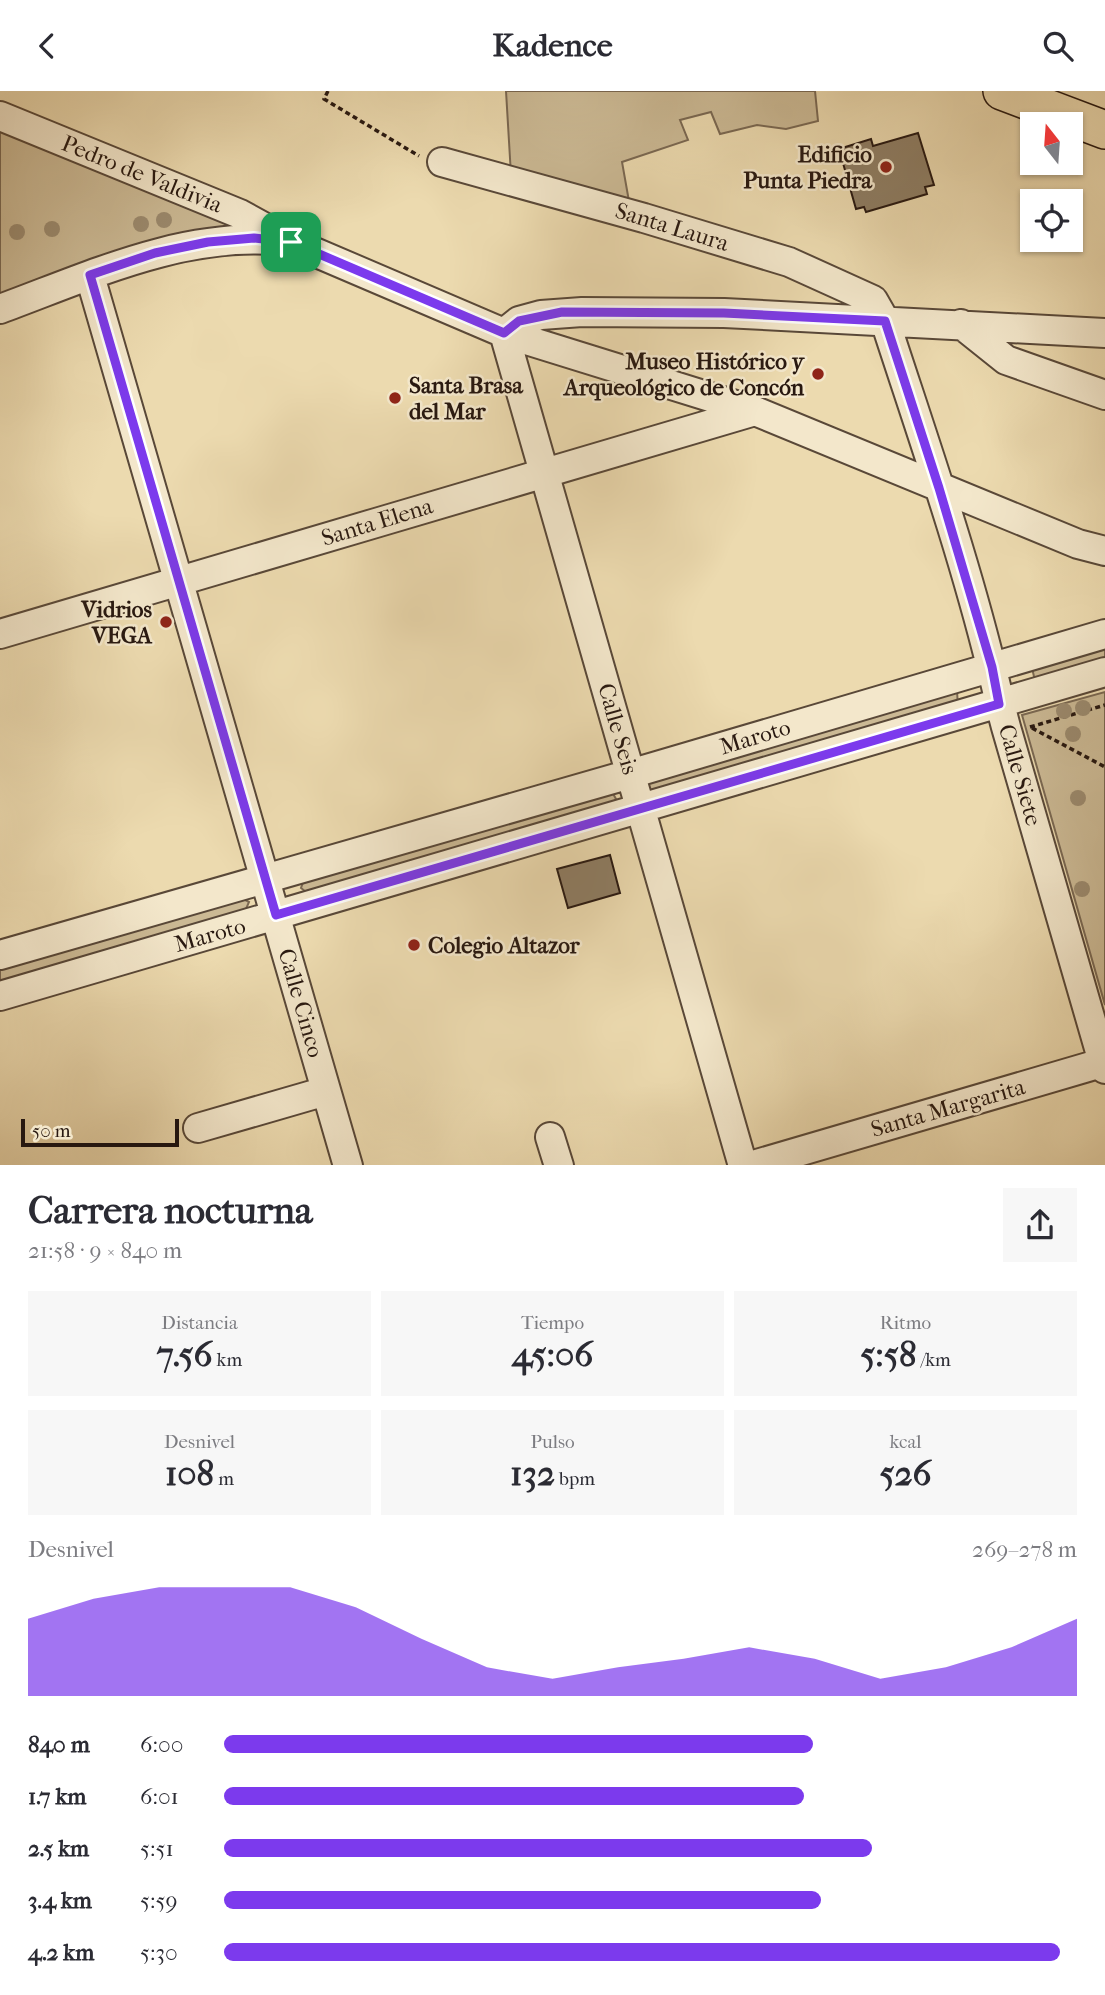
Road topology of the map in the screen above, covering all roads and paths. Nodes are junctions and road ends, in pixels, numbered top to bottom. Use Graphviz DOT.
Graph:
graph roads {
  1 [pos="328,91"];
  2 [pos="1002,91"];
  3 [pos="0,116"];
  4 [pos="1105,130"];
  5 [pos="442,162"];
  6 [pos="291,242"];
  7 [pos="90,275"];
  8 [pos="0,309"];
  9 [pos="885,321"];
  10 [pos="961,324"];
  11 [pos="504,333"];
  12 [pos="1105,333"];
  13 [pos="1105,395"];
  14 [pos="755,411"];
  15 [pos="544,472"];
  16 [pos="939,488"];
  17 [pos="1105,551"];
  18 [pos="179,582"];
  19 [pos="0,633"];
  20 [pos="1105,634"];
  21 [pos="992,667"];
  22 [pos="1105,671"];
  23 [pos="999,704"];
  24 [pos="1105,705"];
  25 [pos="1105,767"];
  26 [pos="631,774"];
  27 [pos="640,809"];
  28 [pos="265,879"];
  29 [pos="276,915"];
  30 [pos="0,955"];
  31 [pos="0,996"];
  32 [pos="1104,1065"];
  33 [pos="326,1091"];
  34 [pos="198,1128"];
  35 [pos="550,1137"];
  36 [pos="348,1165"];
  37 [pos="559,1165"];
  38 [pos="743,1165"];
  39 [pos="750,1165"];
  1 -- 5 [label="path"];
  2 -- 4 [label="main road"];
  3 -- 6 [label="street, Pedro de Valdivia"];
  5 -- 9 [label="street, Santa Laura"];
  6 -- 7 [label="street"];
  6 -- 11 [label="street, Pedro de Valdivia"];
  7 -- 8 [label="street"];
  7 -- 18 [label="street, Calle Cinco"];
  9 -- 10 [label="street"];
  9 -- 11 [label="street"];
  9 -- 16 [label="street, Calle Siete"];
  10 -- 12 [label="street"];
  10 -- 13 [label="street"];
  11 -- 14 [label="street, Pedro de Valdivia"];
  11 -- 15 [label="street, Calle Seis"];
  14 -- 15 [label="street, Santa Elena"];
  14 -- 16 [label="street, Pedro de Valdivia"];
  15 -- 18 [label="street, Santa Elena"];
  15 -- 26 [label="street, Calle Seis"];
  16 -- 17 [label="street, Pedro de Valdivia"];
  16 -- 21 [label="street, Calle Siete"];
  18 -- 19 [label="street, Santa Elena"];
  18 -- 28 [label="street, Calle Cinco"];
  20 -- 21 [label="street, Maroto"];
  21 -- 23 [label="street, Calle Siete"];
  21 -- 26 [label="street, Maroto"];
  22 -- 23 [label="street, Maroto"];
  23 -- 27 [label="street, Maroto"];
  23 -- 32 [label="street, Calle Siete"];
  24 -- 25 [label="path"];
  26 -- 27 [label="street, Calle Seis"];
  26 -- 28 [label="street, Maroto"];
  27 -- 29 [label="street, Maroto"];
  27 -- 38 [label="street, Calle Seis"];
  28 -- 29 [label="street, Calle Cinco"];
  28 -- 30 [label="street, Maroto"];
  29 -- 31 [label="street, Maroto"];
  29 -- 33 [label="street, Calle Cinco"];
  32 -- 39 [label="street, Santa Margarita"];
  33 -- 34 [label="street"];
  33 -- 36 [label="street, Calle Cinco"];
  35 -- 37 [label="street"];
}
